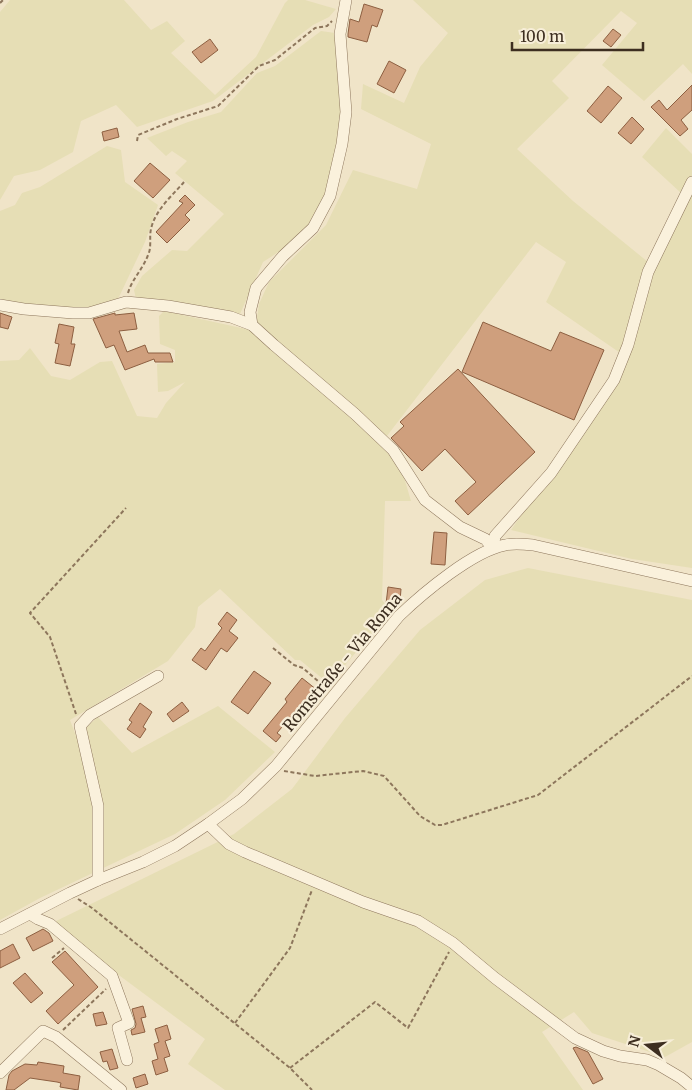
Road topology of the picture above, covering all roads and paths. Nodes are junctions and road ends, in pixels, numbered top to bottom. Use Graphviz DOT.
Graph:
graph roads {
  1 [pos="3,0"];
  2 [pos="346,0"];
  3 [pos="0,3"];
  4 [pos="335,18"];
  5 [pos="137,140"];
  6 [pos="184,182"];
  7 [pos="692,182"];
  8 [pos="126,302"];
  9 [pos="0,305"];
  10 [pos="252,324"];
  11 [pos="126,508"];
  12 [pos="493,548"];
  13 [pos="692,581"];
  14 [pos="273,648"];
  15 [pos="158,676"];
  16 [pos="692,676"];
  17 [pos="335,695"];
  18 [pos="80,726"];
  19 [pos="288,766"];
  20 [pos="208,824"];
  21 [pos="98,880"];
  22 [pos="315,882"];
  23 [pos="85,894"];
  24 [pos="77,898"];
  25 [pos="72,901"];
  26 [pos="34,916"];
  27 [pos="0,929"];
  28 [pos="71,942"];
  29 [pos="453,943"];
  30 [pos="52,958"];
  31 [pos="114,981"];
  32 [pos="235,1023"];
  33 [pos="56,1037"];
  34 [pos="127,1060"];
  35 [pos="290,1068"];
  36 [pos="0,1072"];
  37 [pos="692,1087"];
  38 [pos="122,1090"];
  39 [pos="312,1090"];
  1 -- 3 [label="path"];
  2 -- 10 [label="street"];
  4 -- 5 [label="path"];
  6 -- 8 [label="path"];
  7 -- 12 [label="street"];
  8 -- 9 [label="street"];
  8 -- 10 [label="street"];
  10 -- 12 [label="street"];
  11 -- 18 [label="path"];
  12 -- 13 [label="street, Romstraße - Via Roma"];
  12 -- 17 [label="street, Romstraße - Via Roma"];
  14 -- 17 [label="path"];
  15 -- 18 [label="street"];
  16 -- 19 [label="path"];
  17 -- 20 [label="street, Romstraße - Via Roma"];
  18 -- 21 [label="street"];
  20 -- 21 [label="street, Romstraße - Via Roma"];
  20 -- 22 [label="street"];
  21 -- 26 [label="street, Romstraße - Via Roma"];
  22 -- 29 [label="street"];
  22 -- 32 [label="path"];
  23 -- 24 [label="path"];
  24 -- 25 [label="path"];
  24 -- 32 [label="path"];
  26 -- 27 [label="street, Romstraße - Via Roma"];
  26 -- 28 [label="street"];
  28 -- 30 [label="path"];
  28 -- 31 [label="street"];
  29 -- 35 [label="path"];
  29 -- 37 [label="street"];
  31 -- 33 [label="path"];
  31 -- 34 [label="street"];
  32 -- 35 [label="path"];
  33 -- 36 [label="street"];
  33 -- 38 [label="street"];
  35 -- 39 [label="path"];
}
